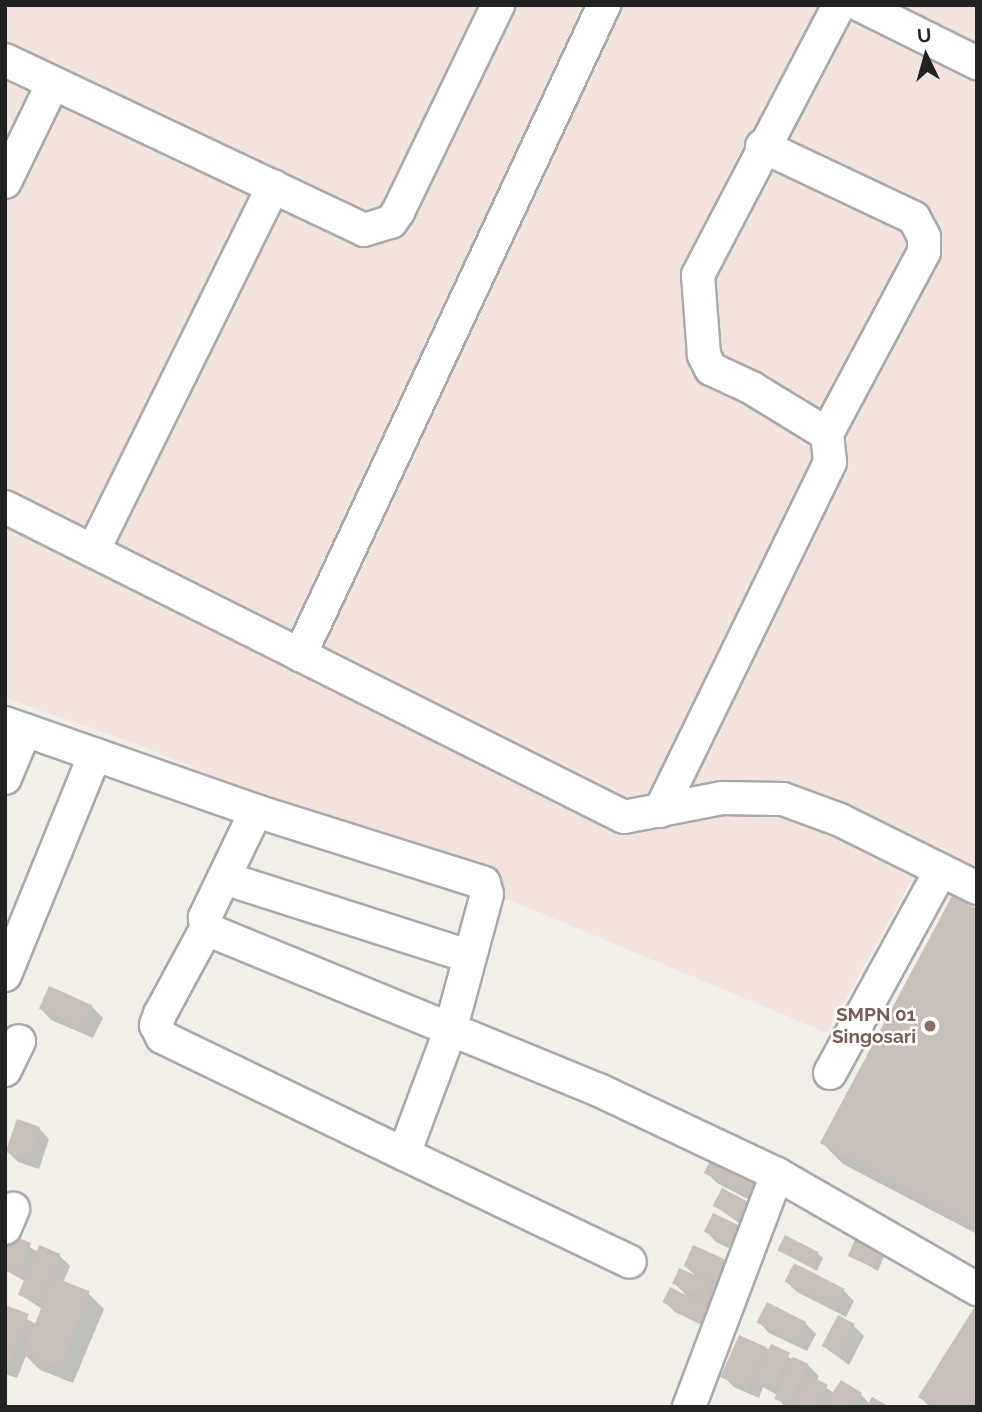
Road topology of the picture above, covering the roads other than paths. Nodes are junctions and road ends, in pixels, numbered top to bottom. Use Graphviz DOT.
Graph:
graph roads {
  1 [pos="498,5"];
  2 [pos="604,5"];
  3 [pos="839,5"];
  4 [pos="860,5"];
  5 [pos="5,60"];
  6 [pos="977,63"];
  7 [pos="53,83"];
  8 [pos="762,146"];
  9 [pos="5,182"];
  10 [pos="273,187"];
  11 [pos="827,434"];
  12 [pos="5,507"];
  13 [pos="93,551"];
  14 [pos="300,655"];
  15 [pos="15,726"];
  16 [pos="95,755"];
  17 [pos="5,778"];
  18 [pos="256,811"];
  19 [pos="660,811"];
  20 [pos="941,870"];
  21 [pos="224,877"];
  22 [pos="977,888"];
  23 [pos="206,929"];
  24 [pos="469,957"];
  25 [pos="5,975"];
  26 [pos="450,1031"];
  27 [pos="19,1041"];
  28 [pos="5,1070"];
  29 [pos="830,1073"];
  30 [pos="404,1154"];
  31 [pos="777,1174"];
  32 [pos="630,1262"];
  33 [pos="977,1289"];
  34 [pos="689,1407"];
  1 -- 10 [label="street"];
  2 -- 14 [label="street"];
  3 -- 8 [label="street"];
  4 -- 6 [label="street"];
  5 -- 7 [label="street"];
  7 -- 9 [label="street"];
  7 -- 10 [label="street"];
  8 -- 11 [label="street"];
  8 -- 11 [label="street"];
  10 -- 13 [label="street"];
  11 -- 19 [label="street"];
  12 -- 13 [label="street"];
  13 -- 14 [label="street"];
  14 -- 19 [label="street"];
  15 -- 16 [label="street"];
  15 -- 17 [label="street"];
  16 -- 18 [label="street"];
  16 -- 25 [label="street"];
  18 -- 21 [label="street"];
  18 -- 24 [label="street"];
  19 -- 20 [label="street"];
  20 -- 22 [label="street"];
  20 -- 29 [label="street"];
  21 -- 23 [label="street"];
  21 -- 24 [label="street"];
  23 -- 26 [label="street"];
  23 -- 30 [label="street"];
  24 -- 26 [label="street"];
  26 -- 30 [label="street"];
  26 -- 31 [label="street"];
  27 -- 28 [label="street"];
  30 -- 32 [label="street"];
  31 -- 33 [label="street"];
  31 -- 34 [label="street"];
}
